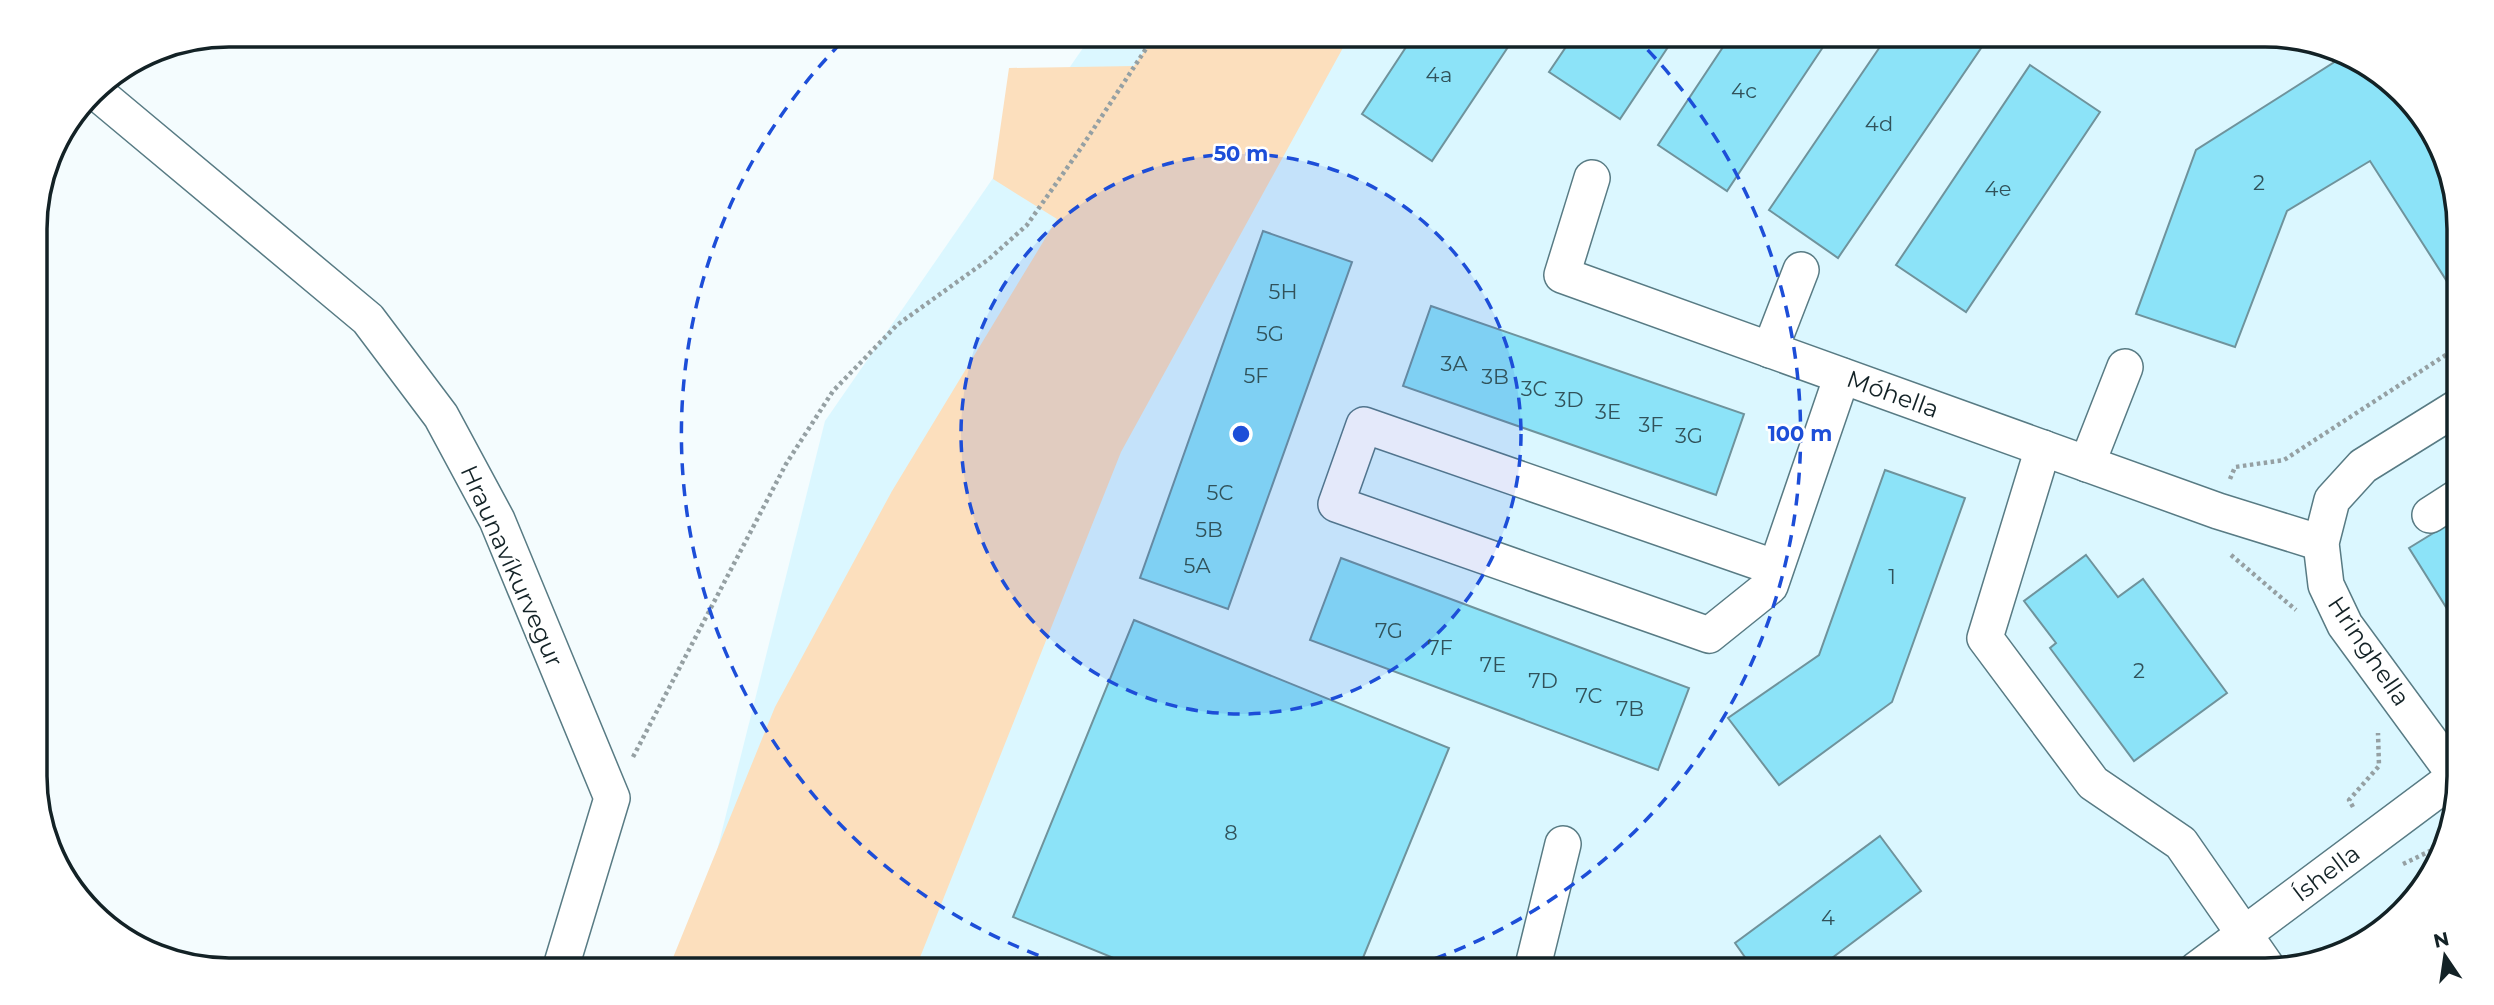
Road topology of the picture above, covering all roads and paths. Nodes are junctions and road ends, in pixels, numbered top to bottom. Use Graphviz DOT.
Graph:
graph roads {
  1 [pos="1147,47"];
  2 [pos="103,98"];
  3 [pos="1592,178"];
  4 [pos="1801,270"];
  5 [pos="1770,350"];
  6 [pos="2125,367"];
  7 [pos="1842,376"];
  8 [pos="2447,414"];
  9 [pos="2043,448"];
  10 [pos="2087,464"];
  11 [pos="2321,542"];
  12 [pos="1776,568"];
  13 [pos="2447,764"];
  14 [pos="2446,786"];
  15 [pos="612,798"];
  16 [pos="1563,844"];
  17 [pos="2244,934"];
  18 [pos="1535,957"];
  19 [pos="2213,957"];
  20 [pos="2260,957"];
  21 [pos="563,958"];
  1 -- 15 [label="path"];
  2 -- 15 [label="street, Hraunavíkurvegur"];
  3 -- 5 [label="street, Móhella"];
  4 -- 5 [label="street"];
  5 -- 7 [label="street, Móhella"];
  6 -- 10 [label="street"];
  7 -- 9 [label="street, Móhella"];
  7 -- 12 [label="street"];
  8 -- 11 [label="street, Hringhella"];
  9 -- 10 [label="street, Móhella"];
  9 -- 17 [label="street"];
  10 -- 11 [label="street, Móhella"];
  11 -- 13 [label="street, Hringhella"];
  12 -- 12 [label="street"];
  14 -- 17 [label="street, Íshella"];
  15 -- 21 [label="street"];
  16 -- 18 [label="street"];
  17 -- 19 [label="street, Íshella"];
  17 -- 20 [label="street"];
}
